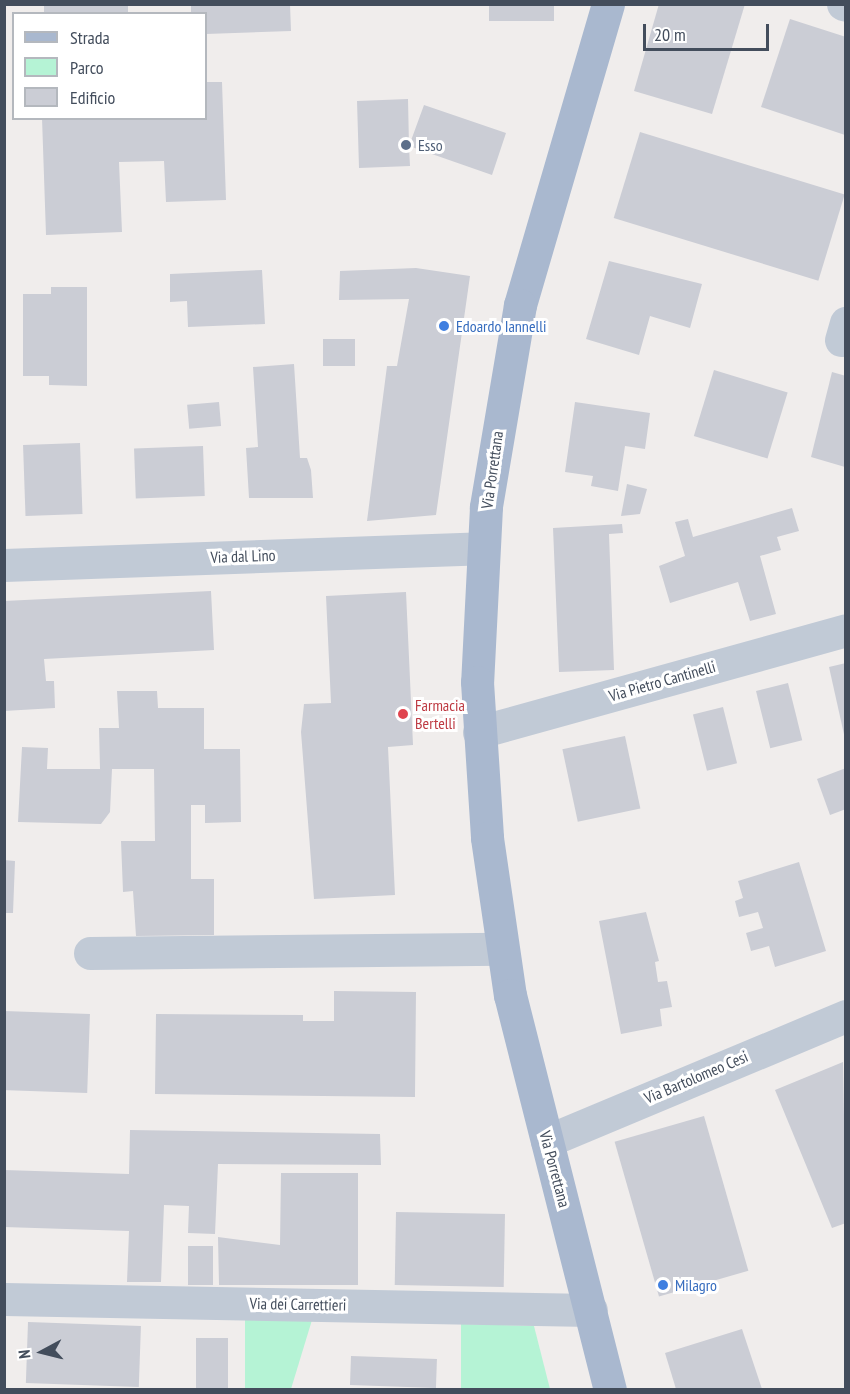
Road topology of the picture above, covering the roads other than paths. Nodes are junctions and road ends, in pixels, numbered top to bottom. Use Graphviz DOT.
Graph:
graph roads {
  1 [pos="608,4"];
  2 [pos="482,548"];
  3 [pos="4,565"];
  4 [pos="846,630"];
  5 [pos="479,732"];
  6 [pos="501,949"];
  7 [pos="90,953"];
  8 [pos="846,1016"];
  9 [pos="547,1141"];
  10 [pos="4,1299"];
  11 [pos="591,1310"];
  12 [pos="610,1389"];
  1 -- 2 [label="main road, Via Porrettana"];
  2 -- 3 [label="street, Via dal Lino"];
  2 -- 5 [label="main road, Via Porrettana"];
  4 -- 5 [label="street, Via Pietro Cantinelli"];
  5 -- 6 [label="main road, Via Porrettana"];
  6 -- 7 [label="street"];
  6 -- 9 [label="main road, Via Porrettana"];
  8 -- 9 [label="street, Via Bartolomeo Cesi"];
  9 -- 11 [label="main road, Via Porrettana"];
  10 -- 11 [label="street, Via dei Carrettieri"];
  11 -- 12 [label="main road, Via Porrettana"];
}
